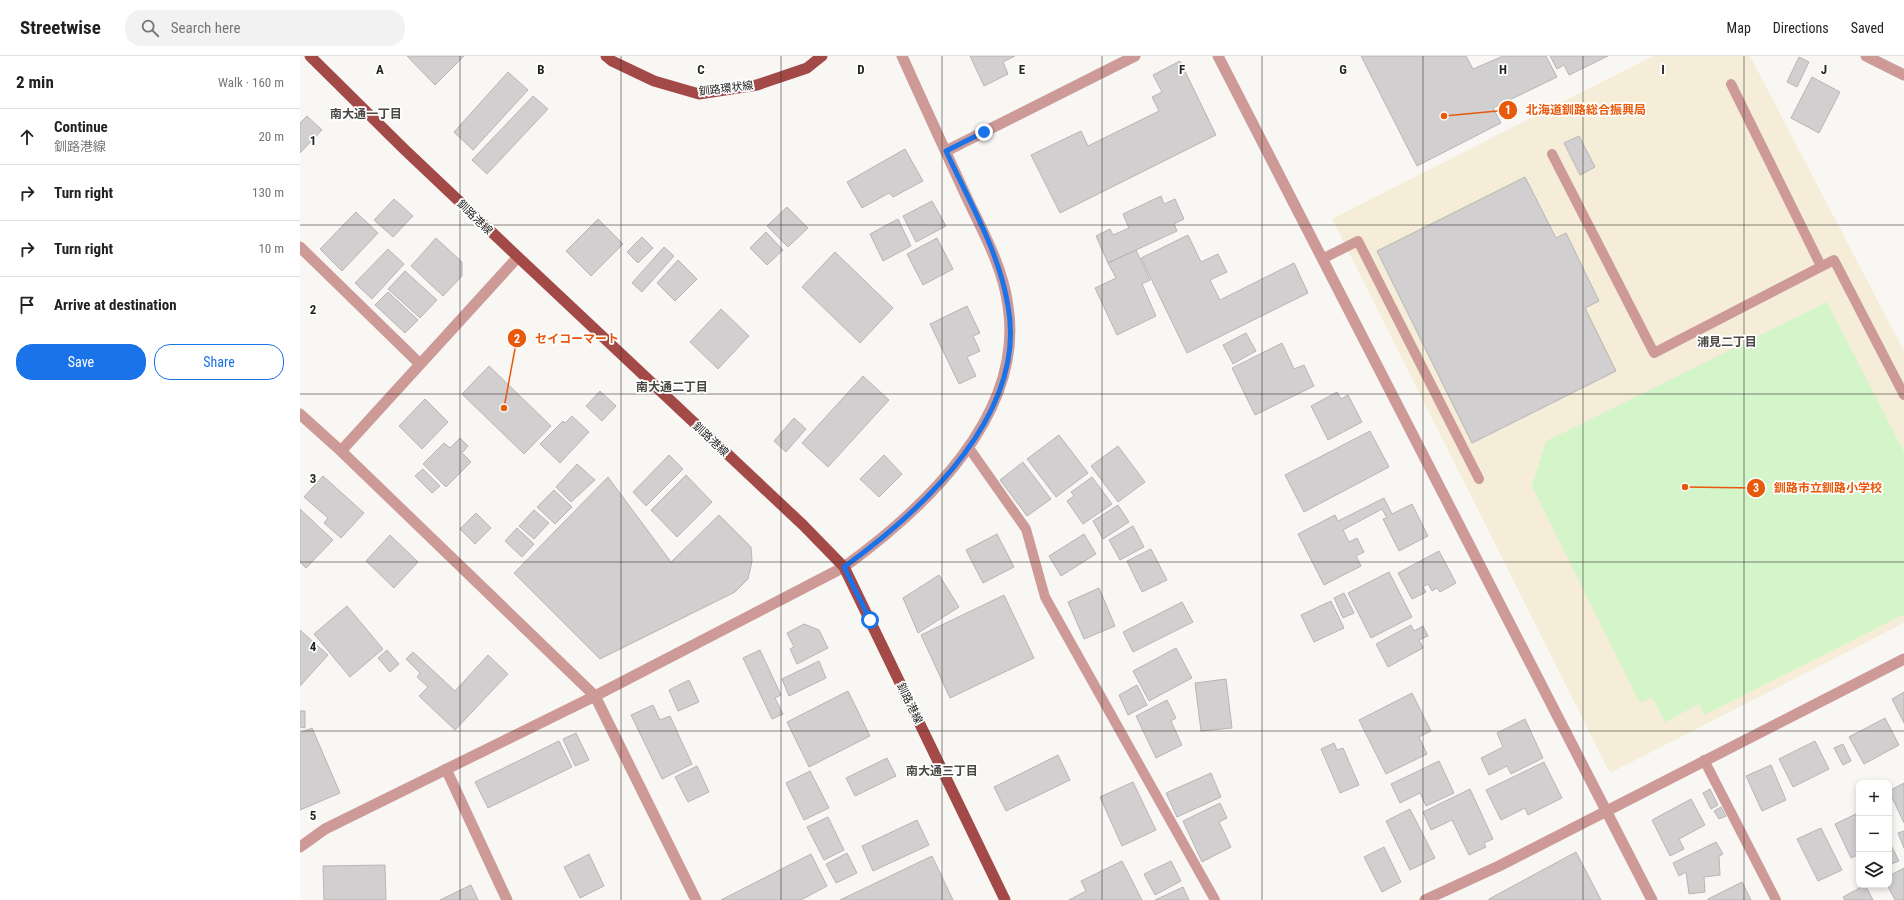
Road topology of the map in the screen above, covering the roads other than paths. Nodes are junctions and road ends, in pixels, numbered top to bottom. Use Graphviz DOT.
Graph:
graph roads {
  1 [pos="310,56"];
  2 [pos="606,56"];
  3 [pos="822,56"];
  4 [pos="902,56"];
  5 [pos="1135,56"];
  6 [pos="1218,56"];
  7 [pos="1866,56"];
  8 [pos="1904,75"];
  9 [pos="1731,84"];
  10 [pos="946,151"];
  11 [pos="1552,154"];
  12 [pos="300,247"];
  13 [pos="518,258"];
  14 [pos="1324,258"];
  15 [pos="1821,266"];
  16 [pos="420,364"];
  17 [pos="1904,395"];
  18 [pos="300,414"];
  19 [pos="969,448"];
  20 [pos="341,451"];
  21 [pos="1479,479"];
  22 [pos="844,567"];
  23 [pos="1904,659"];
  24 [pos="595,696"];
  25 [pos="1704,760"];
  26 [pos="446,769"];
  27 [pos="1606,810"];
  28 [pos="300,848"];
  29 [pos="507,900"];
  30 [pos="696,900"];
  31 [pos="1005,900"];
  32 [pos="1215,900"];
  33 [pos="1426,900"];
  34 [pos="1652,900"];
  35 [pos="1776,900"];
  1 -- 13 [label="main road, 釧路港線"];
  2 -- 3 [label="main road, 釧路環状線"];
  4 -- 10 [label="street"];
  5 -- 10 [label="street"];
  6 -- 14 [label="street"];
  7 -- 8 [label="street"];
  9 -- 15 [label="lane"];
  10 -- 19 [label="street"];
  11 -- 15 [label="lane"];
  12 -- 16 [label="street"];
  13 -- 16 [label="street"];
  13 -- 22 [label="main road, 釧路港線"];
  14 -- 21 [label="lane"];
  14 -- 27 [label="street"];
  15 -- 17 [label="lane"];
  16 -- 20 [label="street"];
  18 -- 20 [label="street"];
  19 -- 22 [label="street"];
  19 -- 32 [label="lane"];
  20 -- 24 [label="street"];
  22 -- 24 [label="street"];
  22 -- 31 [label="main road, 釧路港線"];
  23 -- 25 [label="street"];
  24 -- 26 [label="street"];
  24 -- 30 [label="street"];
  25 -- 27 [label="street"];
  25 -- 35 [label="lane"];
  26 -- 28 [label="street"];
  26 -- 29 [label="street"];
  27 -- 33 [label="street"];
  27 -- 34 [label="street"];
}
